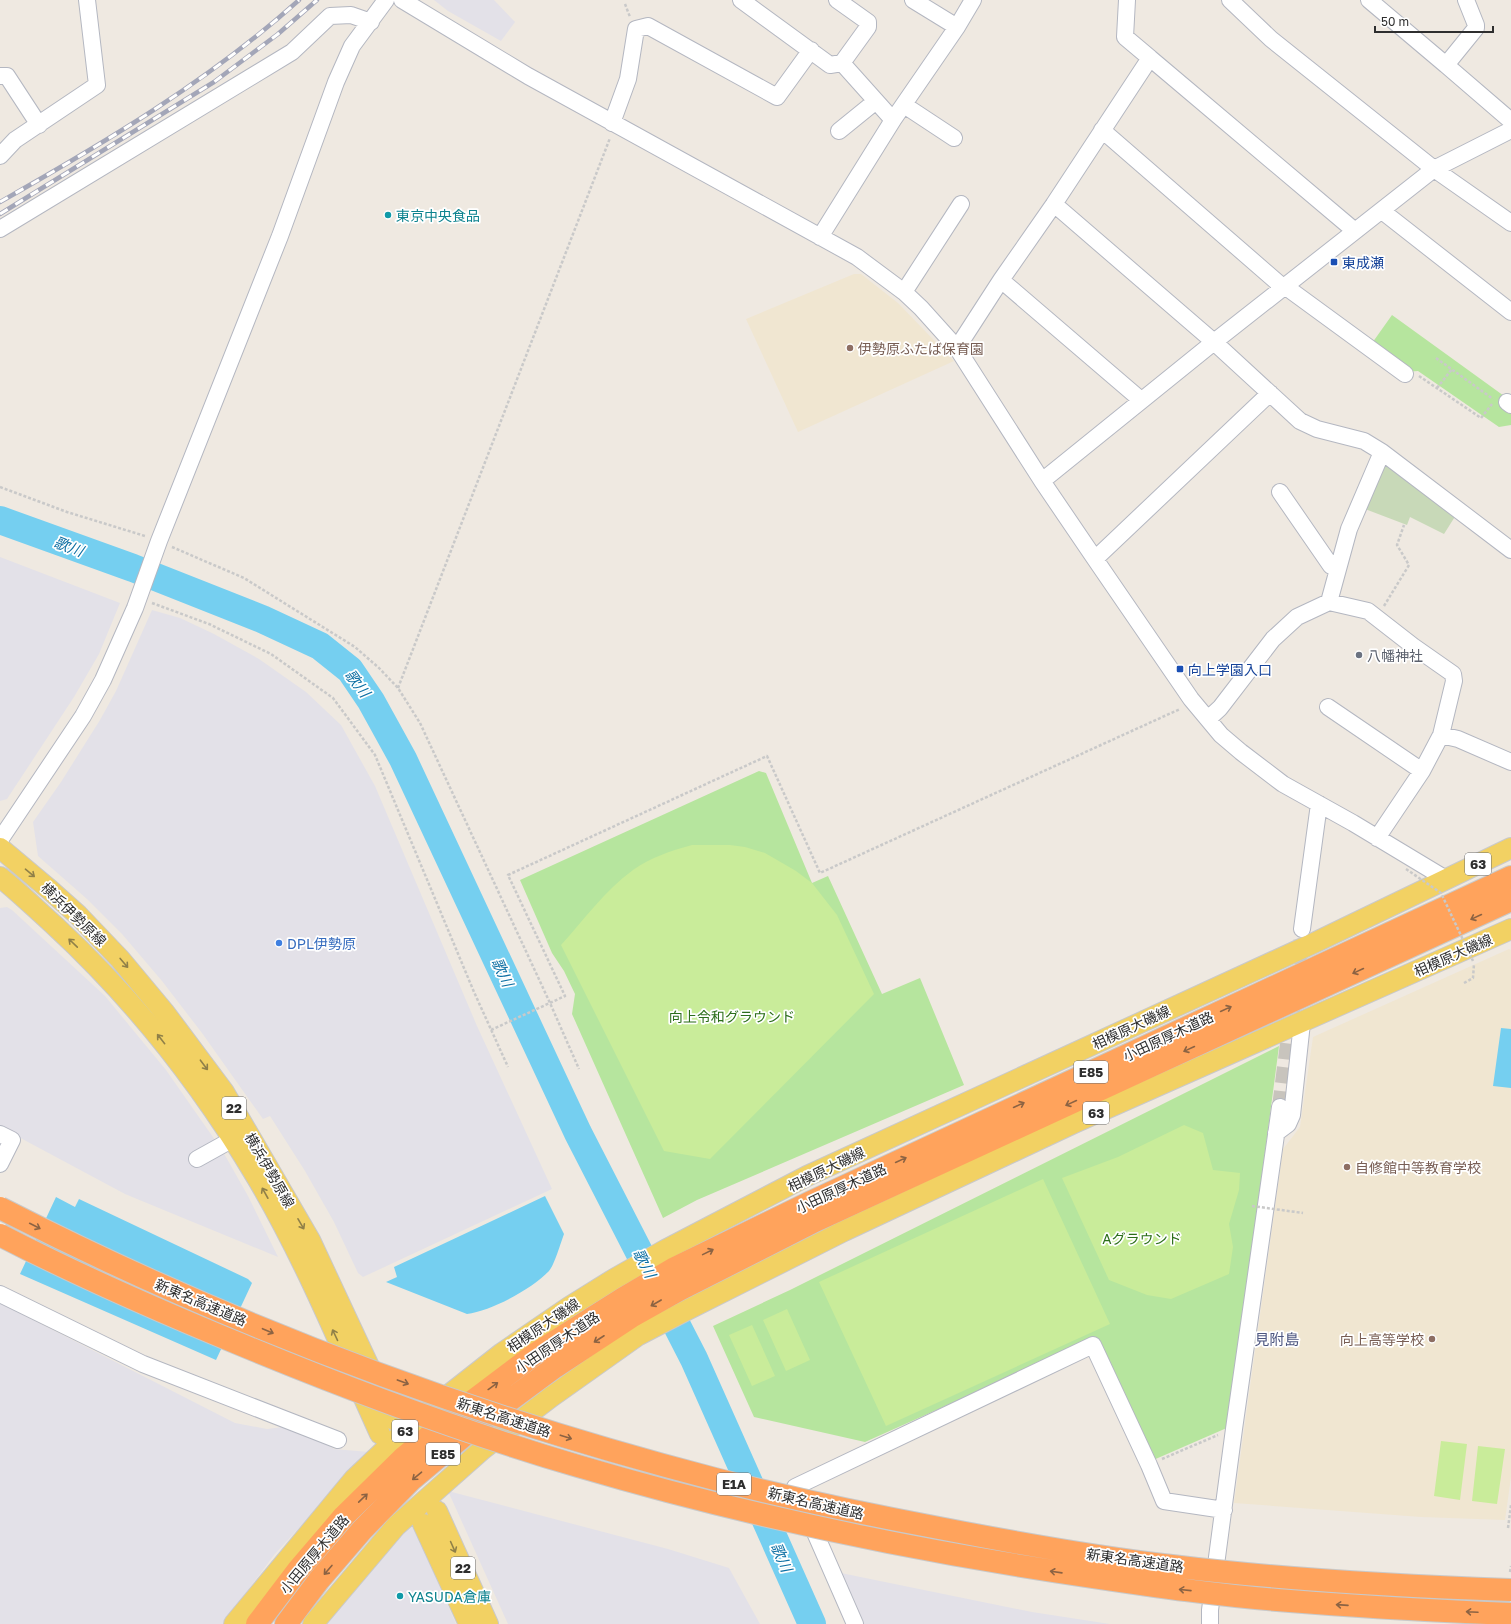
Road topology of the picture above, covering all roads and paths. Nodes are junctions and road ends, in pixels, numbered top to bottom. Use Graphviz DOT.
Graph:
graph roads {
  1 [pos="86,0"];
  2 [pos="386,0"];
  3 [pos="402,0"];
  4 [pos="741,0"];
  5 [pos="837,0"];
  6 [pos="913,0"];
  7 [pos="973,0"];
  8 [pos="1126,0"];
  9 [pos="1230,0"];
  10 [pos="1369,0"];
  11 [pos="1466,0"];
  12 [pos="371,22"];
  13 [pos="957,27"];
  14 [pos="811,50"];
  15 [pos="1150,58"];
  16 [pos="842,63"];
  17 [pos="1446,65"];
  18 [pos="0,76"];
  19 [pos="876,101"];
  20 [pos="904,105"];
  21 [pos="893,120"];
  22 [pos="1511,121"];
  23 [pos="613,123"];
  24 [pos="39,124"];
  25 [pos="1102,130"];
  26 [pos="1511,130"];
  27 [pos="839,131"];
  28 [pos="954,138"];
  29 [pos="0,156"];
  30 [pos="1434,169"];
  31 [pos="961,204"];
  32 [pos="1054,204"];
  33 [pos="1382,211"];
  34 [pos="1511,223"];
  35 [pos="0,229"];
  36 [pos="1355,231"];
  37 [pos="820,237"];
  38 [pos="1001,280"];
  39 [pos="1285,287"];
  40 [pos="904,292"];
  41 [pos="1511,312"];
  42 [pos="1214,342"];
  43 [pos="957,348"];
  44 [pos="1436,358"];
  45 [pos="1452,369"];
  46 [pos="1405,374"];
  47 [pos="1437,388"];
  48 [pos="1270,393"];
  49 [pos="1142,400"];
  50 [pos="1382,452"];
  51 [pos="1042,481"];
  52 [pos="0,487"];
  53 [pos="1280,492"];
  54 [pos="1404,525"];
  55 [pos="158,543"];
  56 [pos="1511,550"];
  57 [pos="1095,559"];
  58 [pos="1337,568"];
  59 [pos="139,596"];
  60 [pos="1329,602"];
  61 [pos="1377,618"];
  62 [pos="398,688"];
  63 [pos="1192,700"];
  64 [pos="1334,705"];
  65 [pos="1208,719"];
  66 [pos="1441,735"];
  67 [pos="1511,762"];
  68 [pos="1422,771"];
  69 [pos="1319,804"];
  70 [pos="1377,838"];
  71 [pos="0,840"];
  72 [pos="0,848"];
  73 [pos="1511,848"];
  74 [pos="1406,869"];
  75 [pos="0,877"];
  76 [pos="1511,877"];
  77 [pos="1446,879"];
  78 [pos="1511,900"];
  79 [pos="1302,929"];
  80 [pos="1511,929"];
  81 [pos="1464,983"];
  82 [pos="550,1003"];
  83 [pos="1302,1023"];
  84 [pos="491,1030"];
  85 [pos="508,1067"];
  86 [pos="579,1068"];
  87 [pos="1280,1107"];
  88 [pos="1276,1133"];
  89 [pos="0,1134"];
  90 [pos="233,1140"];
  91 [pos="197,1159"];
  92 [pos="0,1164"];
  93 [pos="1252,1206"];
  94 [pos="0,1208"];
  95 [pos="1303,1213"];
  96 [pos="0,1235"];
  97 [pos="673,1269"];
  98 [pos="0,1294"];
  99 [pos="630,1317"];
  100 [pos="394,1420"];
  101 [pos="1234,1429"];
  102 [pos="380,1434"];
  103 [pos="338,1440"];
  104 [pos="1149,1465"];
  105 [pos="1511,1504"];
  106 [pos="1224,1510"];
  107 [pos="1508,1528"];
  108 [pos="1511,1590"];
  109 [pos="1511,1614"];
  110 [pos="234,1624"];
  111 [pos="256,1624"];
  112 [pos="286,1624"];
  113 [pos="313,1624"];
  114 [pos="468,1624"];
  115 [pos="488,1624"];
  116 [pos="855,1624"];
  117 [pos="1210,1624"];
  1 -- 24 [label="street"];
  2 -- 12 [label="street"];
  3 -- 23 [label="street"];
  4 -- 14 [label="street"];
  5 -- 16 [label="street"];
  6 -- 13 [label="street"];
  7 -- 13 [label="street"];
  8 -- 15 [label="street"];
  9 -- 30 [label="street"];
  10 -- 17 [label="street"];
  11 -- 17 [label="street"];
  12 -- 35 [label="street"];
  12 -- 55 [label="street"];
  13 -- 20 [label="street"];
  14 -- 16 [label="street"];
  14 -- 23 [label="street"];
  15 -- 25 [label="street"];
  15 -- 36 [label="street"];
  16 -- 19 [label="street"];
  17 -- 22 [label="street"];
  18 -- 24 [label="street"];
  19 -- 21 [label="street"];
  19 -- 27 [label="street"];
  20 -- 21 [label="street"];
  20 -- 28 [label="street"];
  21 -- 37 [label="street"];
  23 -- 37 [label="street"];
  23 -- 62 [label="path"];
  24 -- 29 [label="street"];
  25 -- 32 [label="street"];
  25 -- 39 [label="street"];
  26 -- 30 [label="street"];
  30 -- 33 [label="street"];
  30 -- 34 [label="street"];
  31 -- 40 [label="street"];
  32 -- 38 [label="street"];
  32 -- 42 [label="street"];
  33 -- 36 [label="street"];
  33 -- 41 [label="street"];
  36 -- 39 [label="street"];
  37 -- 40 [label="street"];
  38 -- 43 [label="street"];
  38 -- 49 [label="street"];
  39 -- 42 [label="street"];
  39 -- 46 [label="street"];
  40 -- 43 [label="street"];
  42 -- 48 [label="street"];
  42 -- 49 [label="street"];
  43 -- 51 [label="street"];
  44 -- 45 [label="path"];
  45 -- 47 [label="path"];
  45 -- 47 [label="path"];
  46 -- 47 [label="path"];
  48 -- 50 [label="street"];
  48 -- 57 [label="street"];
  49 -- 51 [label="street"];
  50 -- 56 [label="street"];
  50 -- 58 [label="street"];
  51 -- 57 [label="street"];
  52 -- 55 [label="path"];
  53 -- 58 [label="street"];
  54 -- 61 [label="path"];
  55 -- 59 [label="street"];
  55 -- 62 [label="path"];
  57 -- 63 [label="street"];
  58 -- 60 [label="street"];
  59 -- 71 [label="street"];
  59 -- 84 [label="path"];
  60 -- 61 [label="street"];
  60 -- 65 [label="street"];
  61 -- 66 [label="street"];
  62 -- 82 [label="path"];
  63 -- 65 [label="street"];
  63 -- 82 [label="path"];
  64 -- 68 [label="street"];
  65 -- 69 [label="street"];
  66 -- 67 [label="street"];
  66 -- 68 [label="street"];
  68 -- 70 [label="street"];
  69 -- 70 [label="street"];
  69 -- 79 [label="street"];
  70 -- 77 [label="street"];
  72 -- 100 [label="main road, 横浜伊勢原線 / 22, one-way"];
  73 -- 77 [label="main road, 相模原大磯線 / 63"];
  74 -- 81 [label="path, bridge"];
  90 -- 75 [label="main road, 横浜伊勢原線 / 22, one-way"];
  97 -- 76 [label="highway, 小田原厚木道路 / E85, one-way"];
  77 -- 97 [label="main road, 相模原大磯線 / 63"];
  78 -- 97 [label="highway, 小田原厚木道路 / E85, one-way"];
  80 -- 83 [label="main road, 相模原大磯線 / 63"];
  82 -- 84 [label="path"];
  82 -- 86 [label="path"];
  83 -- 88 [label="street"];
  83 -- 99 [label="main road, 相模原大磯線 / 63"];
  84 -- 85 [label="path"];
  87 -- 88 [label="street"];
  88 -- 101 [label="street"];
  89 -- 92 [label="street"];
  90 -- 91 [label="street"];
  102 -- 90 [label="main road, 横浜伊勢原線 / 22, one-way"];
  93 -- 95 [label="path, bridge"];
  94 -- 108 [label="highway, 新東名高速道路 / E1A, one-way, bridge"];
  109 -- 96 [label="highway, 新東名高速道路 / E1A, one-way, bridge"];
  97 -- 99 [label="highway, 小田原厚木道路 / E85"];
  97 -- 110 [label="main road, 相模原大磯線 / 63"];
  98 -- 103 [label="street"];
  111 -- 99 [label="highway, 小田原厚木道路 / E85, one-way"];
  99 -- 112 [label="highway, 小田原厚木道路 / E85, one-way"];
  99 -- 113 [label="main road, 相模原大磯線 / 63"];
  101 -- 104 [label="path"];
  101 -- 106 [label="street"];
  104 -- 106 [label="street"];
  104 -- 116 [label="street"];
  105 -- 107 [label="path"];
  106 -- 117 [label="street"];
  114 -- 115 [label="main road, 22, one-way"];
}
